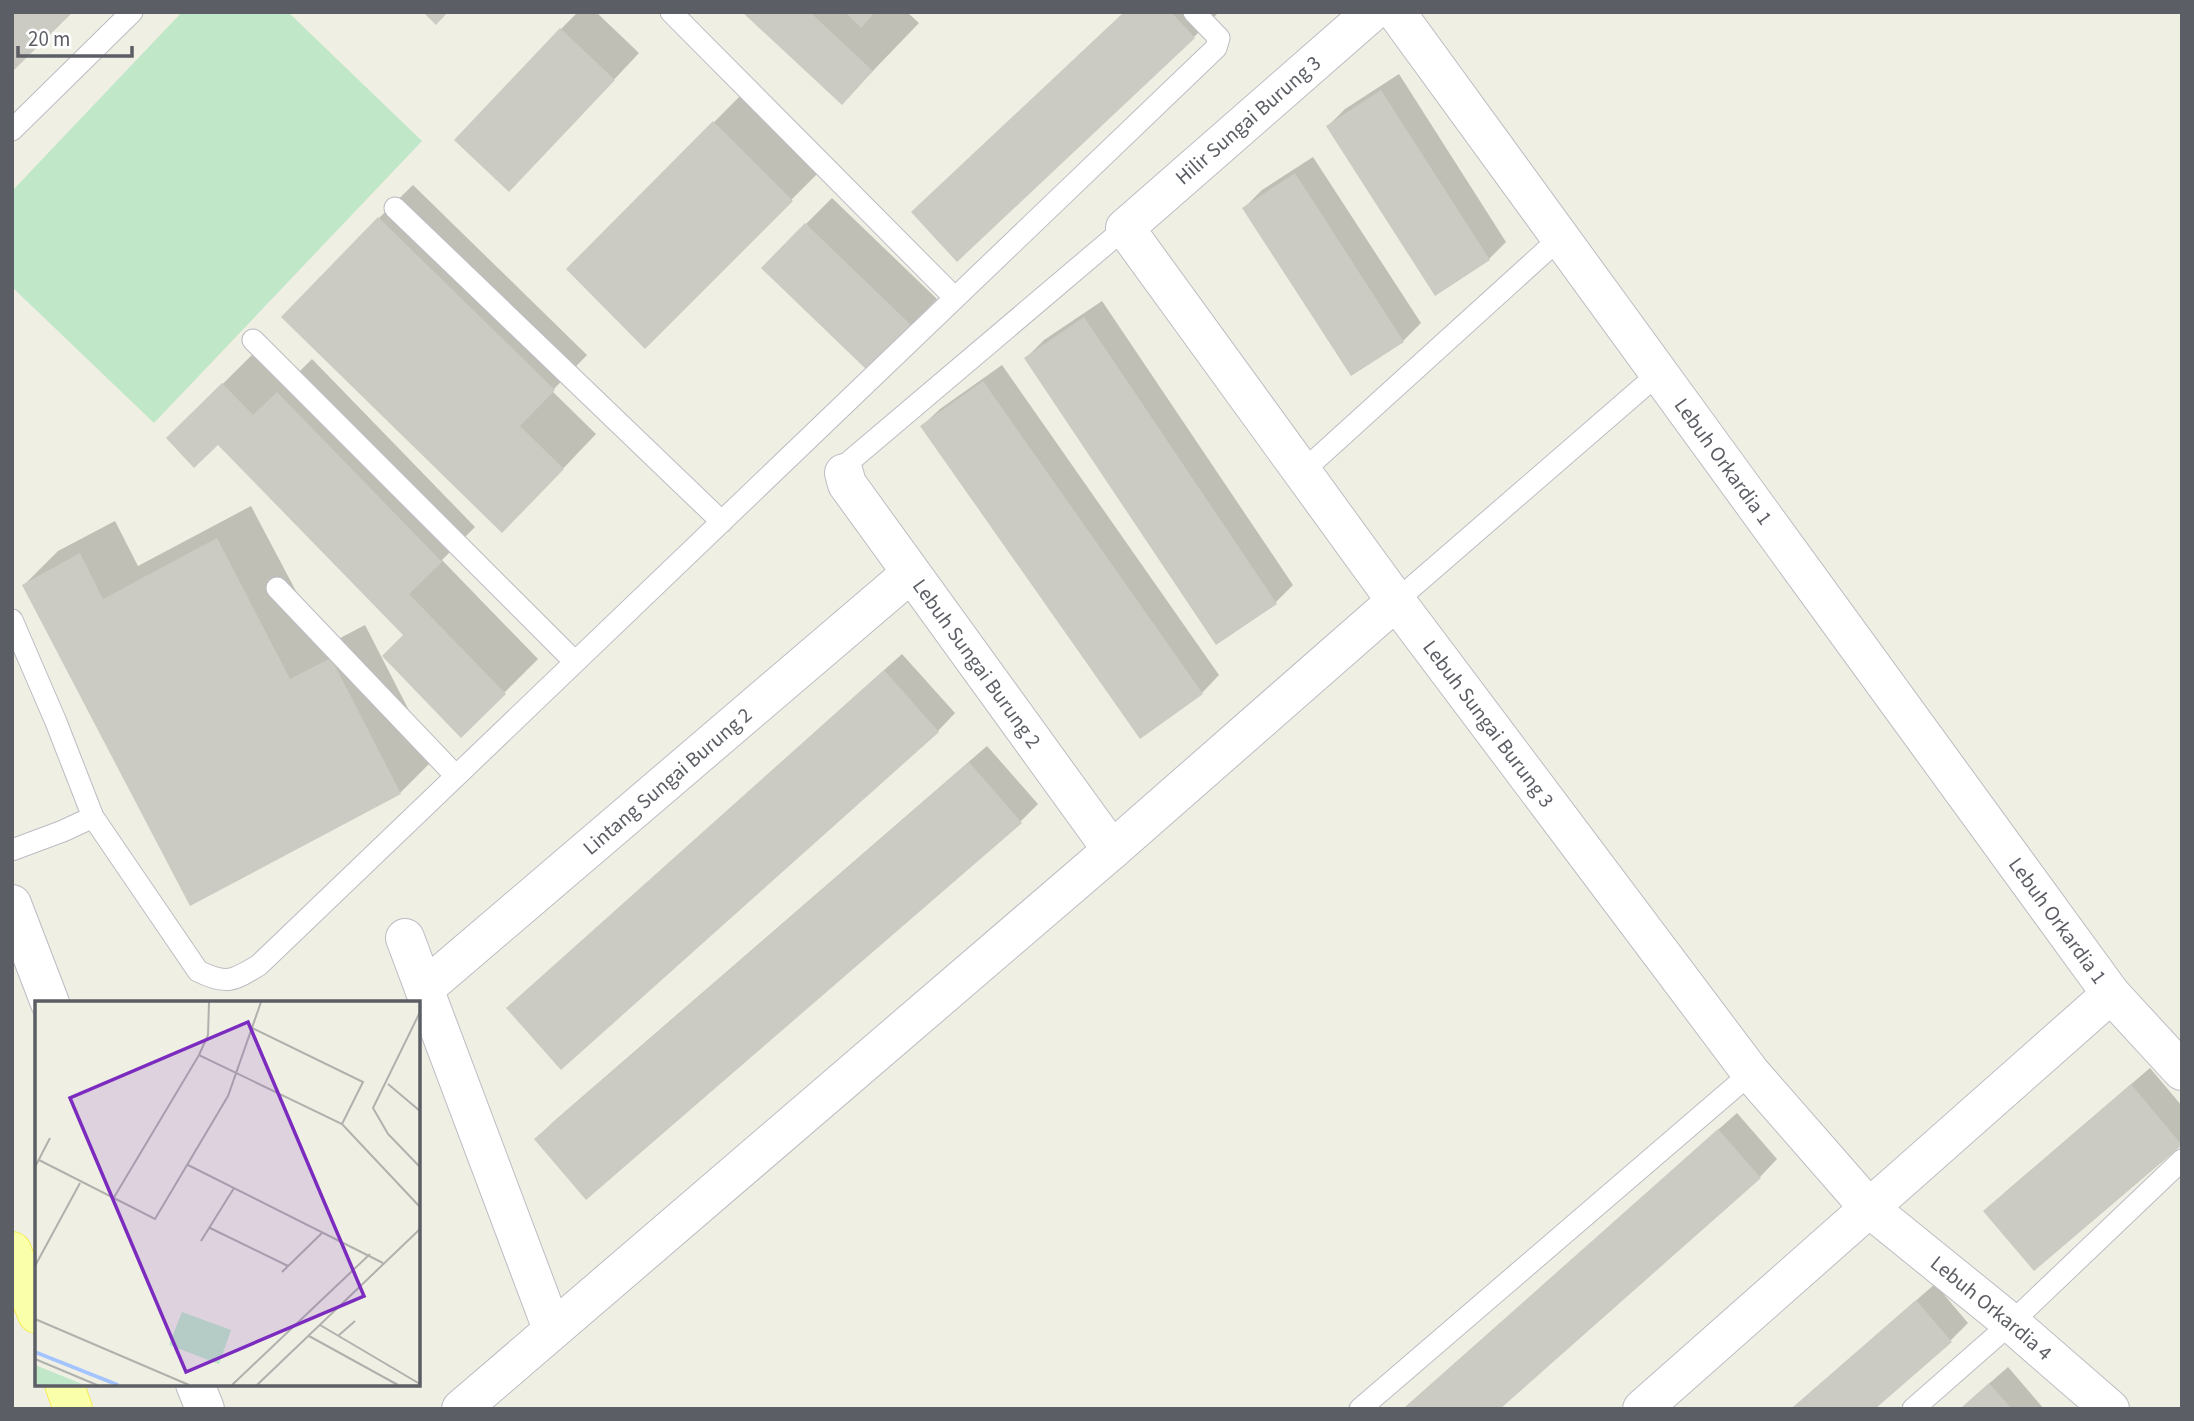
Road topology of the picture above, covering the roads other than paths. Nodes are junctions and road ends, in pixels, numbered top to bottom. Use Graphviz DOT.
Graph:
graph roads {
  1 [pos="132,12"];
  2 [pos="671,12"];
  3 [pos="1194,12"];
  4 [pos="1372,12"];
  5 [pos="1396,12"];
  6 [pos="12,130"];
  7 [pos="395,208"];
  8 [pos="1125,228"];
  9 [pos="1560,238"];
  10 [pos="955,298"];
  11 [pos="253,340"];
  12 [pos="1658,374"];
  13 [pos="1302,472"];
  14 [pos="844,473"];
  15 [pos="722,522"];
  16 [pos="911,573"];
  17 [pos="277,588"];
  18 [pos="1396,601"];
  19 [pos="12,620"];
  20 [pos="575,662"];
  21 [pos="456,776"];
  22 [pos="93,817"];
  23 [pos="12,850"];
  24 [pos="1112,850"];
  25 [pos="12,904"];
  26 [pos="405,937"];
  27 [pos="424,989"];
  28 [pos="2111,994"];
  29 [pos="49,1001"];
  30 [pos="2182,1071"];
  31 [pos="1751,1073"];
  32 [pos="2182,1160"];
  33 [pos="1869,1208"];
  34 [pos="12,1251"];
  35 [pos="35,1309"];
  36 [pos="2011,1323"];
  37 [pos="552,1329"];
  38 [pos="65,1386"];
  39 [pos="196,1386"];
  40 [pos="73,1409"];
  41 [pos="205,1409"];
  42 [pos="461,1409"];
  43 [pos="1360,1409"];
  44 [pos="1642,1409"];
  45 [pos="1913,1409"];
  46 [pos="2110,1409"];
  1 -- 6 [label="lane"];
  2 -- 10 [label="lane"];
  3 -- 10 [label="lane"];
  4 -- 8 [label="street, Hilir Sungai Burung 3"];
  5 -- 9 [label="street, Lebuh Orkardia 1"];
  7 -- 15 [label="lane"];
  8 -- 13 [label="street, Lebuh Sungai Burung 3"];
  8 -- 14 [label="lane"];
  9 -- 12 [label="street, Lebuh Orkardia 1"];
  9 -- 13 [label="lane"];
  10 -- 15 [label="lane"];
  11 -- 20 [label="lane"];
  12 -- 18 [label="lane"];
  12 -- 28 [label="street, Lebuh Orkardia 1"];
  13 -- 18 [label="street, Lebuh Sungai Burung 3"];
  14 -- 16 [label="street, Lebuh Sungai Burung 2"];
  15 -- 20 [label="lane"];
  16 -- 24 [label="street, Lebuh Sungai Burung 2"];
  16 -- 27 [label="street, Lintang Sungai Burung 2"];
  17 -- 21 [label="lane"];
  18 -- 24 [label="street"];
  18 -- 31 [label="street, Lebuh Sungai Burung 3"];
  19 -- 22 [label="lane"];
  20 -- 21 [label="lane"];
  21 -- 22 [label="lane"];
  22 -- 23 [label="lane"];
  24 -- 37 [label="street"];
  25 -- 29 [label="street"];
  26 -- 27 [label="street"];
  27 -- 37 [label="street"];
  28 -- 30 [label="street"];
  28 -- 33 [label="street, Lebuh Orkardia 1"];
  31 -- 33 [label="street, Lebuh Sungai Burung 3"];
  31 -- 43 [label="lane"];
  32 -- 36 [label="lane"];
  33 -- 36 [label="street, Lebuh Orkardia 4"];
  33 -- 44 [label="street, Lebuh Orkardia 1"];
  34 -- 35 [label="main road"];
  36 -- 45 [label="lane"];
  36 -- 46 [label="street, Lebuh Orkardia 4"];
  37 -- 42 [label="street"];
  38 -- 40 [label="main road"];
  39 -- 41 [label="street"];
}
